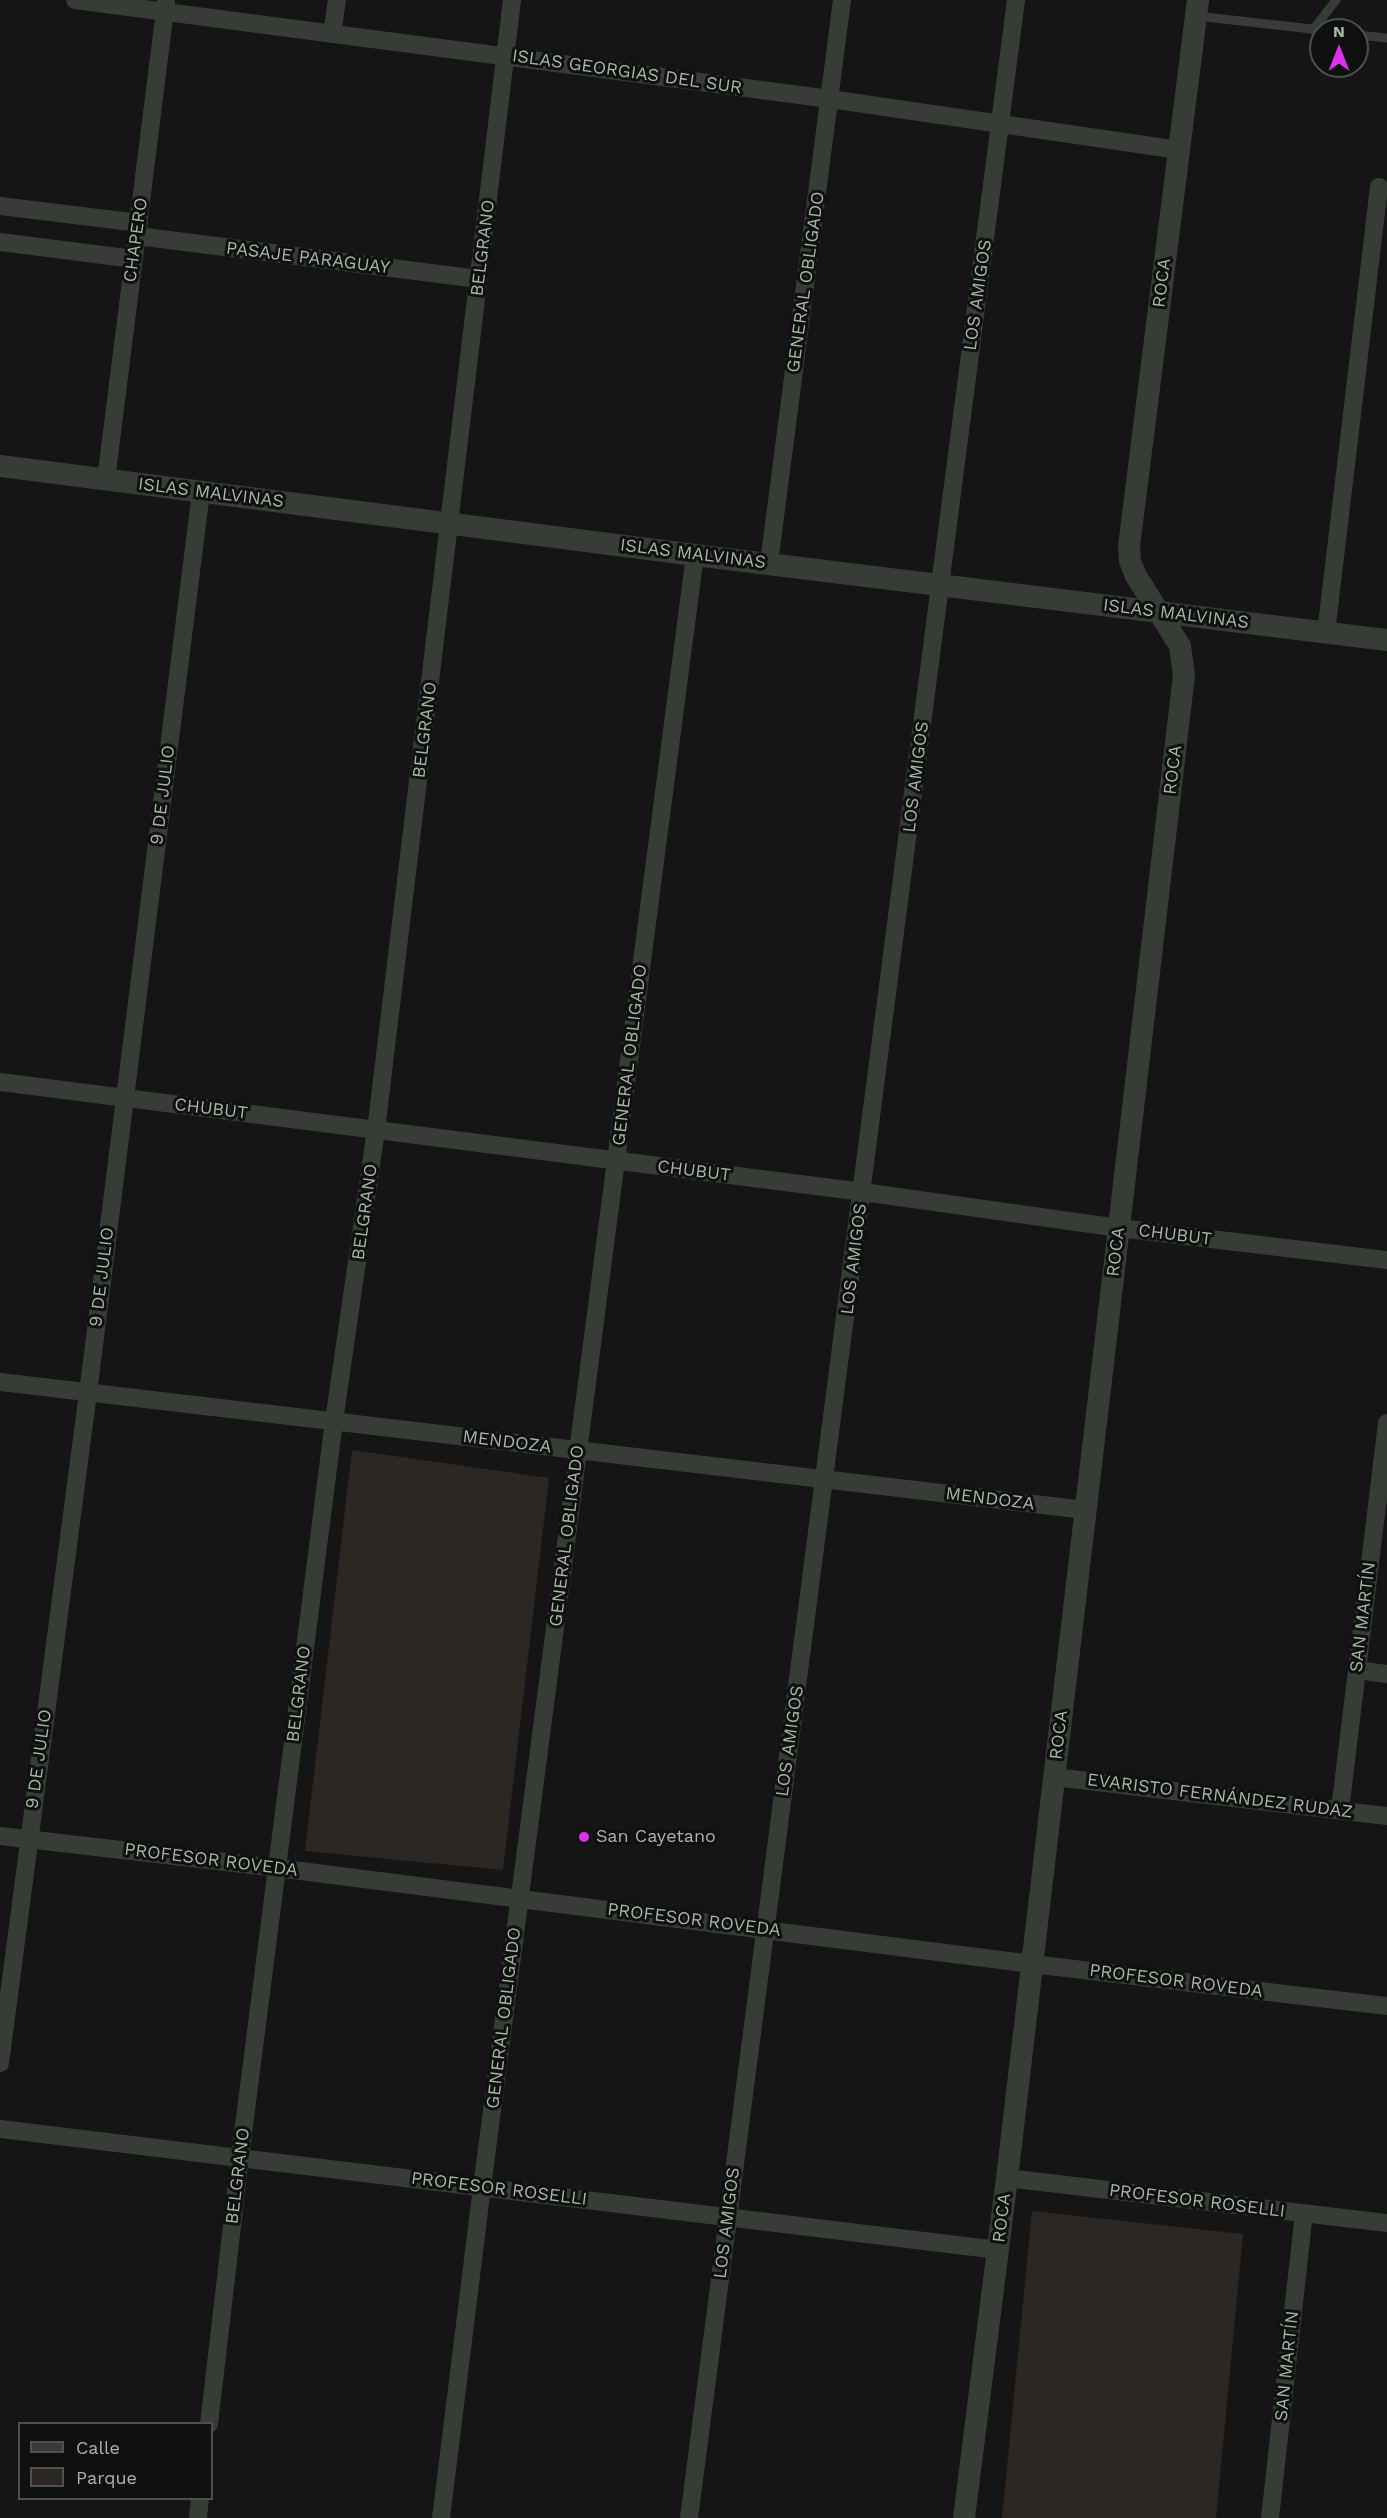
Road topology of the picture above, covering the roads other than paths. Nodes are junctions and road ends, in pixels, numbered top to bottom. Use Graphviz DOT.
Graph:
graph roads {
  1 [pos="75,0"];
  2 [pos="337,0"];
  3 [pos="512,0"];
  4 [pos="842,0"];
  5 [pos="1016,0"];
  6 [pos="1336,0"];
  7 [pos="165,6"];
  8 [pos="1197,8"];
  9 [pos="1325,18"];
  10 [pos="1309,29"];
  11 [pos="332,34"];
  12 [pos="1369,36"];
  13 [pos="1387,38"];
  14 [pos="506,56"];
  15 [pos="830,99"];
  16 [pos="1001,123"];
  17 [pos="1179,150"];
  18 [pos="1379,187"];
  19 [pos="0,206"];
  20 [pos="138,230"];
  21 [pos="0,243"];
  22 [pos="134,260"];
  23 [pos="479,279"];
  24 [pos="0,466"];
  25 [pos="106,480"];
  26 [pos="201,492"];
  27 [pos="450,523"];
  28 [pos="695,555"];
  29 [pos="769,563"];
  30 [pos="940,585"];
  31 [pos="1158,612"];
  32 [pos="1326,633"];
  33 [pos="1387,640"];
  34 [pos="0,1082"];
  35 [pos="124,1098"];
  36 [pos="376,1130"];
  37 [pos="616,1161"];
  38 [pos="863,1192"];
  39 [pos="1119,1228"];
  40 [pos="1387,1260"];
  41 [pos="0,1382"];
  42 [pos="88,1393"];
  43 [pos="334,1421"];
  44 [pos="1386,1433"];
  45 [pos="578,1451"];
  46 [pos="825,1479"];
  47 [pos="1085,1510"];
  48 [pos="1357,1670"];
  49 [pos="1387,1674"];
  50 [pos="1054,1777"];
  51 [pos="1340,1810"];
  52 [pos="1387,1816"];
  53 [pos="0,1836"];
  54 [pos="28,1839"];
  55 [pos="277,1868"];
  56 [pos="520,1898"];
  57 [pos="765,1928"];
  58 [pos="1032,1964"];
  59 [pos="1387,2006"];
  60 [pos="0,2063"];
  61 [pos="0,2129"];
  62 [pos="240,2157"];
  63 [pos="1007,2178"];
  64 [pos="482,2187"];
  65 [pos="1304,2213"];
  66 [pos="728,2217"];
  67 [pos="1387,2223"];
  68 [pos="998,2250"];
  69 [pos="209,2422"];
  70 [pos="200,2500"];
  71 [pos="198,2518"];
  72 [pos="441,2518"];
  73 [pos="690,2518"];
  74 [pos="964,2518"];
  75 [pos="1270,2518"];
  1 -- 7 [label="street, ISLAS GEORGIAS DEL SUR"];
  2 -- 11 [label="street"];
  3 -- 14 [label="street, BELGRANO"];
  4 -- 15 [label="street, GENERAL OBLIGADO"];
  5 -- 16 [label="street, LOS AMIGOS"];
  6 -- 9 [label="lane"];
  7 -- 11 [label="street, ISLAS GEORGIAS DEL SUR"];
  7 -- 20 [label="street, CHAPERO"];
  8 -- 10 [label="lane"];
  8 -- 17 [label="street, ROCA"];
  11 -- 14 [label="street, ISLAS GEORGIAS DEL SUR"];
  12 -- 13 [label="lane"];
  14 -- 15 [label="street, ISLAS GEORGIAS DEL SUR"];
  14 -- 23 [label="street, BELGRANO"];
  15 -- 16 [label="street, ISLAS GEORGIAS DEL SUR"];
  15 -- 29 [label="street, GENERAL OBLIGADO"];
  16 -- 17 [label="street, ISLAS GEORGIAS DEL SUR"];
  16 -- 30 [label="street, LOS AMIGOS"];
  17 -- 31 [label="street, ROCA"];
  18 -- 32 [label="street"];
  19 -- 20 [label="street, PASAJE PARAGUAY"];
  20 -- 22 [label="street, CHAPERO"];
  20 -- 23 [label="street, PASAJE PARAGUAY"];
  21 -- 22 [label="street"];
  22 -- 25 [label="street, CHAPERO"];
  23 -- 27 [label="street, BELGRANO"];
  24 -- 25 [label="street, ISLAS MALVINAS"];
  25 -- 26 [label="street, ISLAS MALVINAS"];
  26 -- 27 [label="street, ISLAS MALVINAS"];
  26 -- 35 [label="street, 9 DE JULIO"];
  27 -- 28 [label="street, ISLAS MALVINAS"];
  27 -- 36 [label="street, BELGRANO"];
  28 -- 29 [label="street, ISLAS MALVINAS"];
  28 -- 37 [label="street, GENERAL OBLIGADO"];
  29 -- 30 [label="street, ISLAS MALVINAS"];
  30 -- 31 [label="street, ISLAS MALVINAS"];
  30 -- 38 [label="street, LOS AMIGOS"];
  31 -- 32 [label="street, ISLAS MALVINAS"];
  31 -- 39 [label="street, ROCA"];
  32 -- 33 [label="street, ISLAS MALVINAS"];
  34 -- 35 [label="street, CHUBUT"];
  35 -- 36 [label="street, CHUBUT"];
  35 -- 42 [label="street, 9 DE JULIO"];
  36 -- 37 [label="street, CHUBUT"];
  36 -- 43 [label="street, BELGRANO"];
  37 -- 38 [label="street, CHUBUT"];
  37 -- 45 [label="street, GENERAL OBLIGADO"];
  38 -- 39 [label="street, CHUBUT"];
  38 -- 46 [label="street, LOS AMIGOS"];
  39 -- 40 [label="street, CHUBUT"];
  39 -- 47 [label="street, ROCA"];
  41 -- 42 [label="street, MENDOZA"];
  42 -- 43 [label="street, MENDOZA"];
  42 -- 54 [label="street, 9 DE JULIO"];
  43 -- 45 [label="street, MENDOZA"];
  43 -- 55 [label="street, BELGRANO"];
  44 -- 48 [label="street, SAN MARTÍN"];
  45 -- 46 [label="street, MENDOZA"];
  45 -- 56 [label="street, GENERAL OBLIGADO"];
  46 -- 47 [label="street, MENDOZA"];
  46 -- 57 [label="street, LOS AMIGOS"];
  47 -- 50 [label="street, ROCA"];
  48 -- 49 [label="street"];
  48 -- 51 [label="street, SAN MARTÍN"];
  50 -- 51 [label="street, EVARISTO FERNÁNDEZ RUDAZ"];
  50 -- 58 [label="street, ROCA"];
  51 -- 52 [label="street, EVARISTO FERNÁNDEZ RUDAZ"];
  53 -- 54 [label="street, PROFESOR ROVEDA"];
  54 -- 55 [label="street, PROFESOR ROVEDA"];
  54 -- 60 [label="street, 9 DE JULIO"];
  55 -- 56 [label="street, PROFESOR ROVEDA"];
  55 -- 62 [label="street, BELGRANO"];
  56 -- 57 [label="street, PROFESOR ROVEDA"];
  56 -- 64 [label="street, GENERAL OBLIGADO"];
  57 -- 58 [label="street, PROFESOR ROVEDA"];
  57 -- 66 [label="street, LOS AMIGOS"];
  58 -- 59 [label="street, PROFESOR ROVEDA"];
  58 -- 63 [label="street, ROCA"];
  61 -- 62 [label="street, PROFESOR ROSELLI"];
  62 -- 64 [label="street, PROFESOR ROSELLI"];
  62 -- 69 [label="street, BELGRANO"];
  63 -- 65 [label="street, PROFESOR ROSELLI"];
  63 -- 68 [label="street, ROCA"];
  64 -- 66 [label="street, PROFESOR ROSELLI"];
  64 -- 72 [label="street, GENERAL OBLIGADO"];
  65 -- 67 [label="street, PROFESOR ROSELLI"];
  65 -- 75 [label="street, SAN MARTÍN"];
  66 -- 68 [label="street, PROFESOR ROSELLI"];
  66 -- 73 [label="street, LOS AMIGOS"];
  68 -- 74 [label="street, ROCA"];
  70 -- 71 [label="street"];
}
